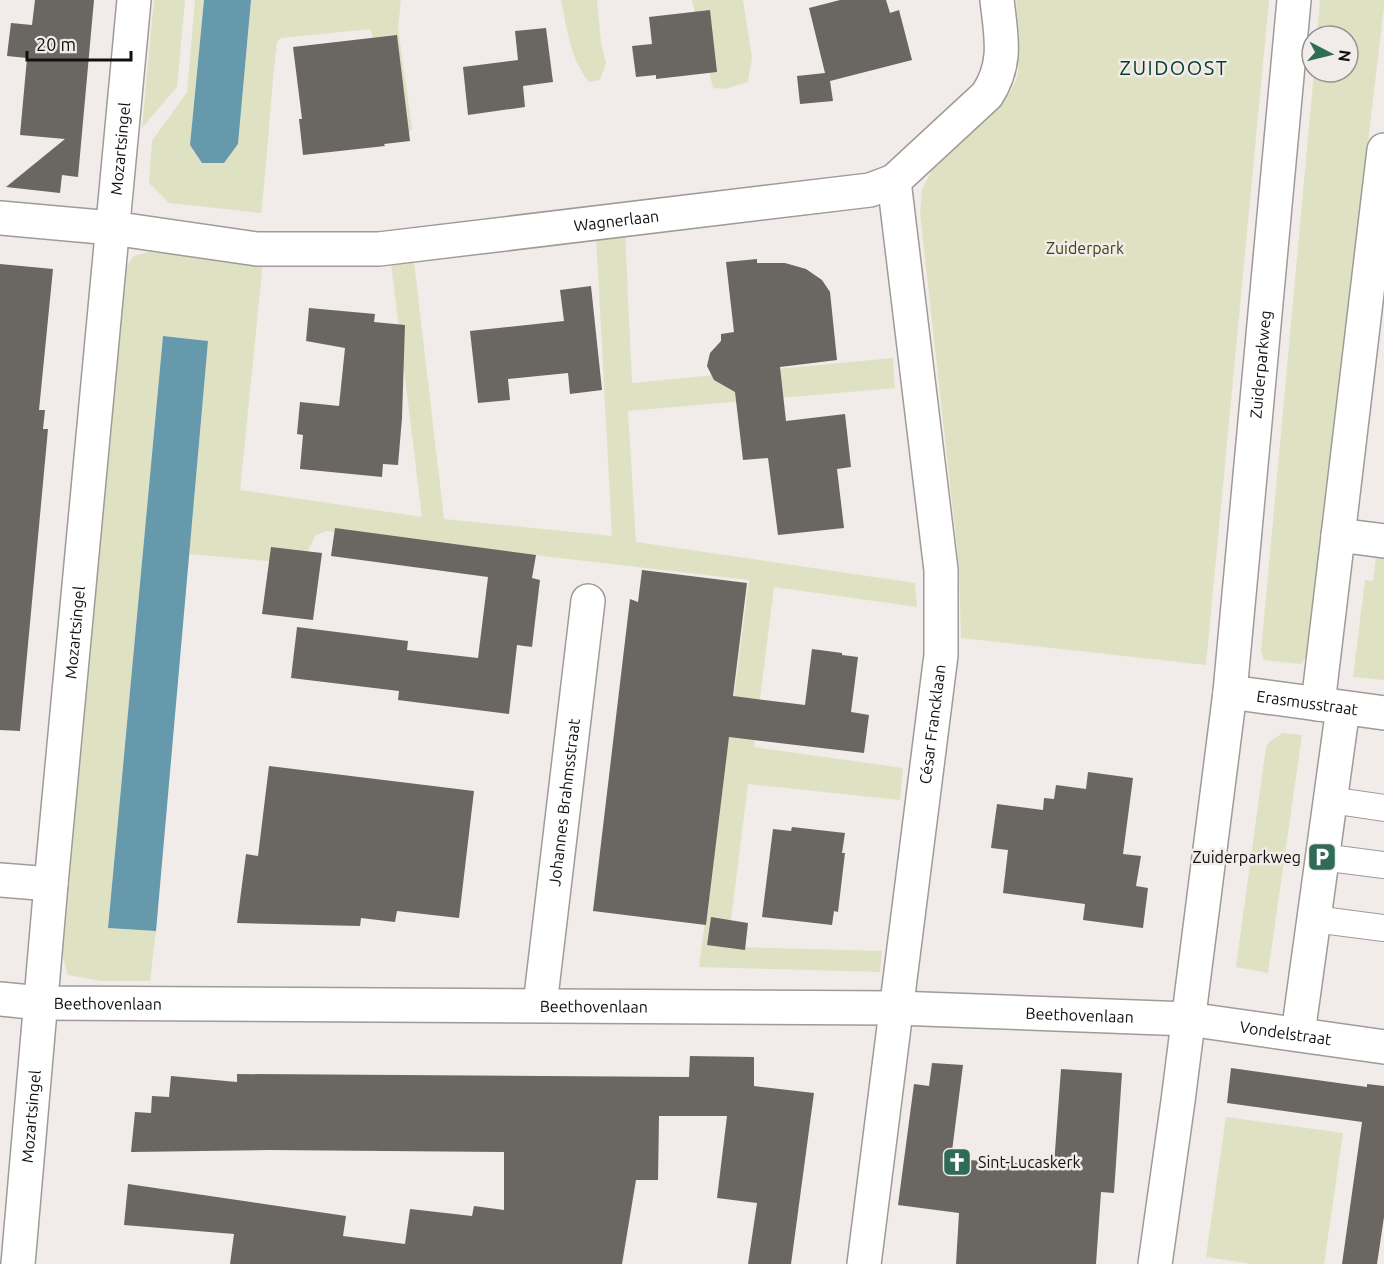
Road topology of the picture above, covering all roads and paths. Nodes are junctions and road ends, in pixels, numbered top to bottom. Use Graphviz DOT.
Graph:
graph roads {
  1 [pos="134,0"];
  2 [pos="997,0"];
  3 [pos="1293,0"];
  4 [pos="1384,150"];
  5 [pos="894,181"];
  6 [pos="0,218"];
  7 [pos="112,228"];
  8 [pos="1338,535"];
  9 [pos="1384,541"];
  10 [pos="588,601"];
  11 [pos="1230,692"];
  12 [pos="1331,706"];
  13 [pos="1384,713"];
  14 [pos="1330,800"];
  15 [pos="1384,808"];
  16 [pos="1322,857"];
  17 [pos="1384,865"];
  18 [pos="0,880"];
  19 [pos="51,884"];
  20 [pos="1314,919"];
  21 [pos="1384,928"];
  22 [pos="0,999"];
  23 [pos="41,1003"];
  24 [pos="540,1005"];
  25 [pos="896,1008"];
  26 [pos="1188,1020"];
  27 [pos="1298,1034"];
  28 [pos="1384,1047"];
  29 [pos="18,1264"];
  30 [pos="864,1264"];
  31 [pos="1155,1264"];
  1 -- 7 [label="street, Mozartsingel"];
  2 -- 5 [label="street, Wagnerlaan"];
  3 -- 11 [label="street, Zuiderparkweg"];
  4 -- 8 [label="street"];
  5 -- 7 [label="street, Wagnerlaan"];
  5 -- 25 [label="street, César Francklaan"];
  6 -- 7 [label="street, Wagnerlaan"];
  7 -- 19 [label="street, Mozartsingel"];
  8 -- 9 [label="street"];
  8 -- 12 [label="street"];
  10 -- 24 [label="street, Johannes Brahmsstraat"];
  11 -- 12 [label="street, Erasmusstraat"];
  11 -- 26 [label="street, Zuiderparkweg"];
  12 -- 13 [label="street, Erasmusstraat"];
  12 -- 14 [label="street"];
  14 -- 15 [label="street"];
  14 -- 16 [label="street"];
  16 -- 17 [label="street"];
  16 -- 20 [label="street"];
  18 -- 19 [label="street"];
  19 -- 23 [label="street, Mozartsingel"];
  20 -- 21 [label="street"];
  20 -- 27 [label="street"];
  22 -- 23 [label="street, Beethovenlaan"];
  23 -- 24 [label="street, Beethovenlaan"];
  23 -- 29 [label="street, Mozartsingel"];
  24 -- 25 [label="street, Beethovenlaan"];
  25 -- 26 [label="street, Beethovenlaan"];
  25 -- 30 [label="street, César Francklaan"];
  26 -- 27 [label="street, Vondelstraat"];
  26 -- 31 [label="street, Zuiderparkweg"];
  27 -- 28 [label="street, Vondelstraat"];
}
